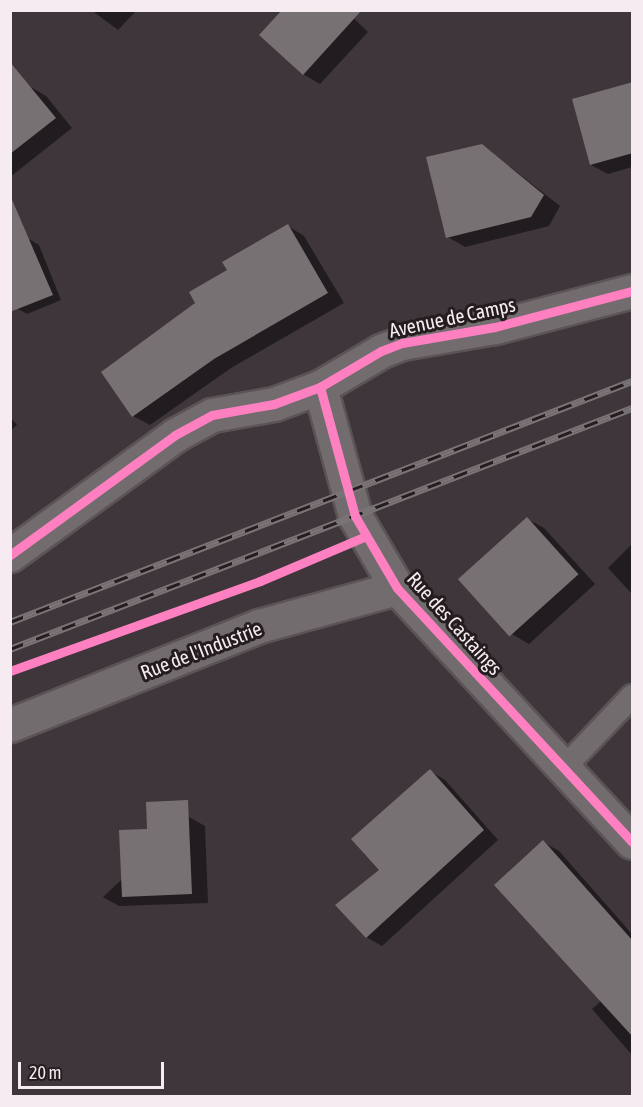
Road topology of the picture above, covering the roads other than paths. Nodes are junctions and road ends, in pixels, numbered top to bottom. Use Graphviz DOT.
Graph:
graph roads {
  1 [pos="633,291"];
  2 [pos="320,387"];
  3 [pos="10,555"];
  4 [pos="397,588"];
  5 [pos="633,696"];
  6 [pos="10,725"];
  7 [pos="564,768"];
  8 [pos="633,842"];
  1 -- 2 [label="street, Avenue de Camps"];
  2 -- 3 [label="street, Avenue de Camps"];
  2 -- 4 [label="street, Rue des Castaings"];
  4 -- 6 [label="street, Rue de l'Industrie"];
  4 -- 7 [label="street, Rue des Castaings"];
  5 -- 7 [label="lane"];
  7 -- 8 [label="street, Rue des Castaings"];
}
